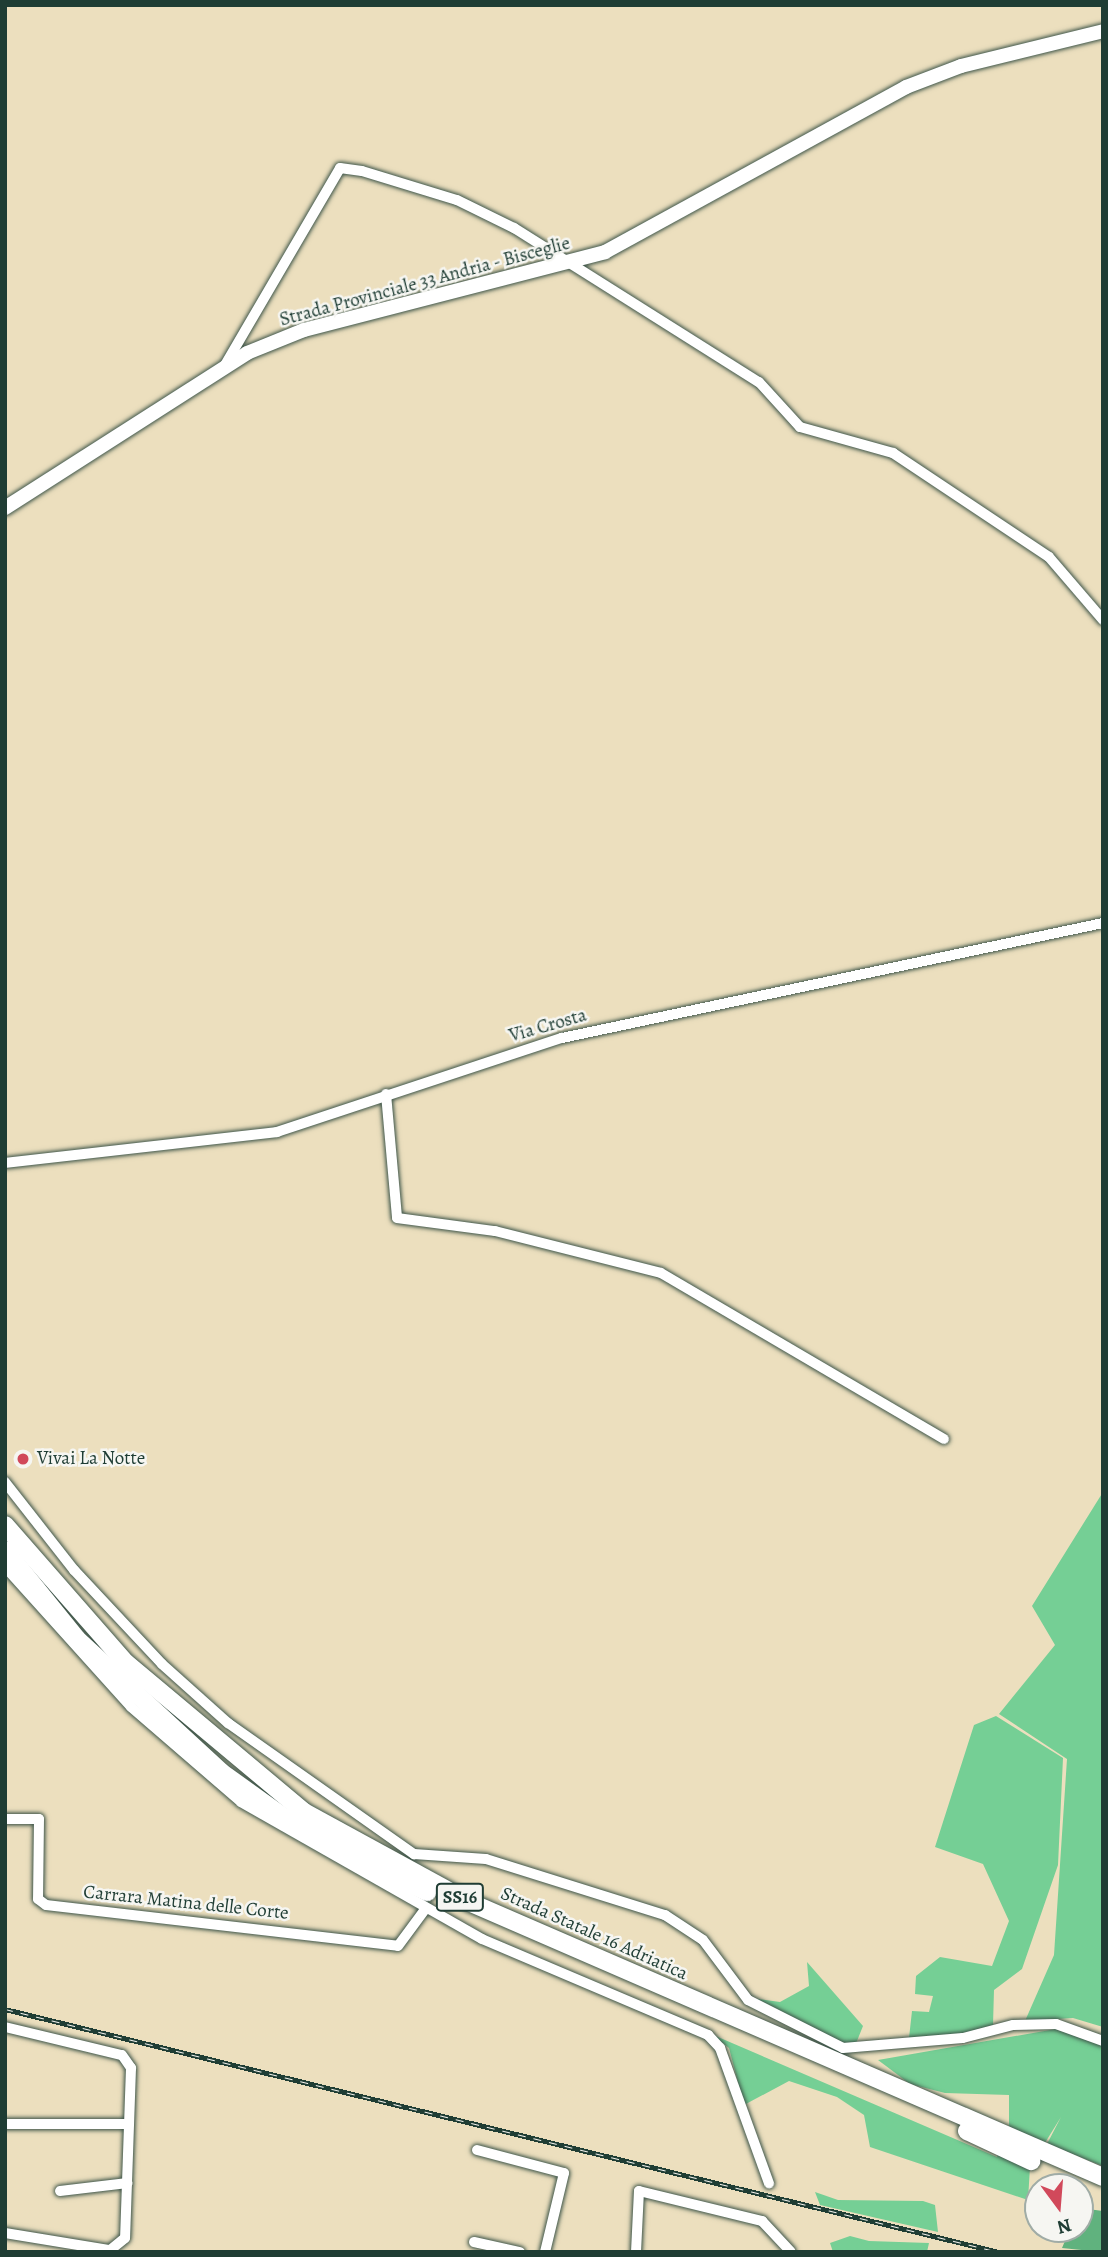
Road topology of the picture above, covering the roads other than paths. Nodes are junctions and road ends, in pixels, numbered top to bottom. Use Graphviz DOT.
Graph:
graph roads {
  1 [pos="1103,31"];
  2 [pos="569,264"];
  3 [pos="225,365"];
  4 [pos="5,508"];
  5 [pos="1103,620"];
  6 [pos="1103,923"];
  7 [pos="386,1094"];
  8 [pos="5,1163"];
  9 [pos="944,1439"];
  10 [pos="5,1482"];
  11 [pos="5,1525"];
  12 [pos="5,1550"];
  13 [pos="5,1567"];
  14 [pos="5,1819"];
  15 [pos="426,1908"];
  16 [pos="5,2027"];
  17 [pos="1103,2041"];
  18 [pos="5,2124"];
  19 [pos="129,2124"];
  20 [pos="1000,2140"];
  21 [pos="477,2150"];
  22 [pos="1036,2156"];
  23 [pos="1103,2177"];
  24 [pos="128,2183"];
  25 [pos="769,2183"];
  26 [pos="1103,2188"];
  27 [pos="60,2191"];
  28 [pos="5,2233"];
  29 [pos="474,2242"];
  30 [pos="109,2251"];
  31 [pos="520,2252"];
  32 [pos="545,2252"];
  33 [pos="636,2252"];
  34 [pos="791,2252"];
  1 -- 2 [label="main road, Strada Provinciale 33 Andria - Bisceglie"];
  2 -- 3 [label="main road, Strada Provinciale 33 Andria - Bisceglie"];
  2 -- 3 [label="street"];
  2 -- 5 [label="street"];
  3 -- 4 [label="main road, Strada Provinciale 33 Andria - Bisceglie"];
  6 -- 7 [label="street, Via Crosta"];
  7 -- 8 [label="street, Via Crosta"];
  7 -- 9 [label="street"];
  10 -- 17 [label="street"];
  11 -- 20 [label="highway, Strada Statale 16 Adriatica / SS16"];
  12 -- 20 [label="highway, Strada Statale 16 Adriatica / SS16"];
  13 -- 15 [label="street"];
  14 -- 15 [label="street, Carrara Matina delle Corte"];
  15 -- 25 [label="street"];
  16 -- 19 [label="street"];
  18 -- 19 [label="street"];
  19 -- 24 [label="street"];
  20 -- 22 [label="highway, Strada Statale 16 Adriatica / SS16"];
  21 -- 32 [label="street"];
  22 -- 23 [label="highway, Strada Statale 16 Adriatica / SS16"];
  22 -- 26 [label="highway, Strada Statale 16 Adriatica / SS16"];
  24 -- 27 [label="street"];
  24 -- 30 [label="street"];
  28 -- 30 [label="street"];
  29 -- 31 [label="street"];
  33 -- 34 [label="street"];
}
